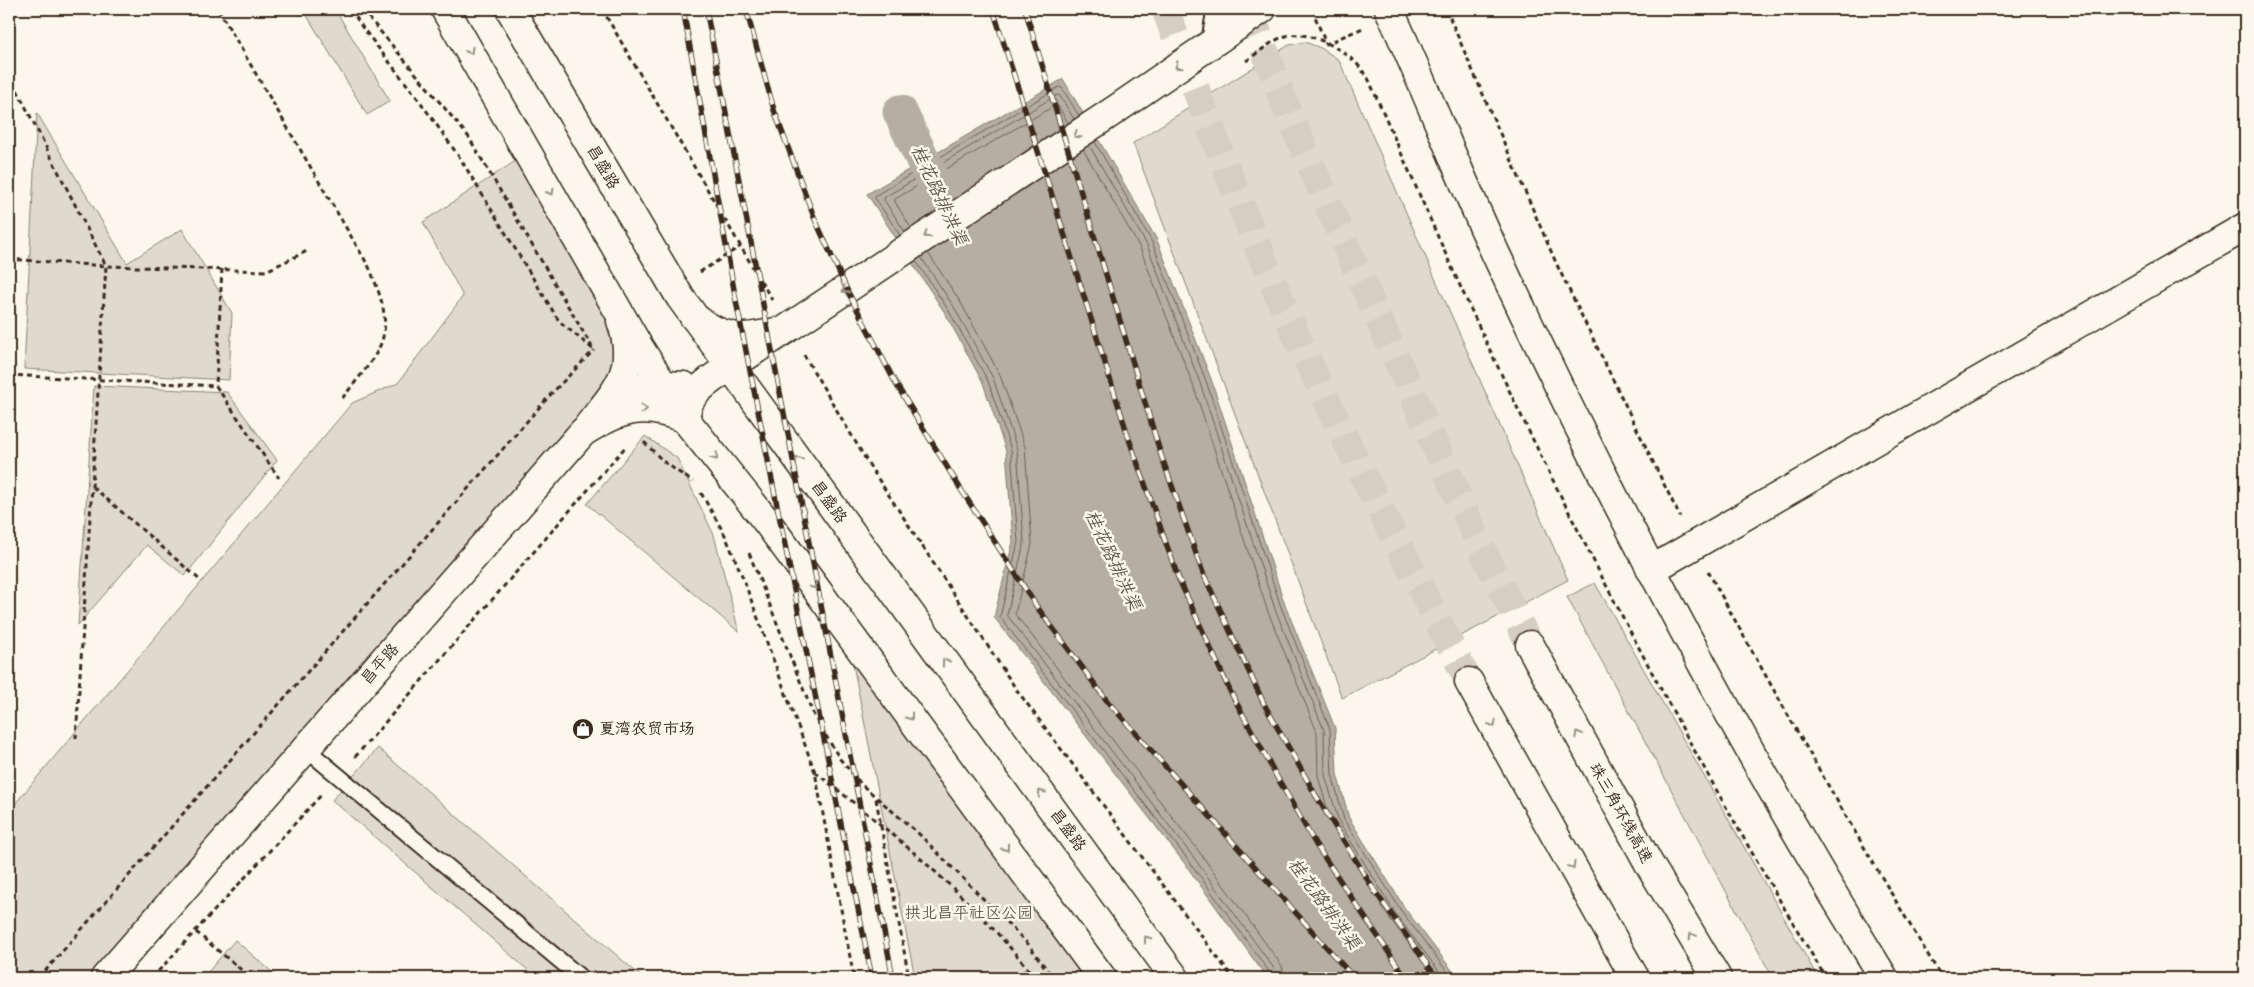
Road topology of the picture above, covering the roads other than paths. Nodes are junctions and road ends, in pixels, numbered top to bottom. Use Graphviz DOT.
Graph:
graph roads {
  1 [pos="445,9"];
  2 [pos="510,9"];
  3 [pos="1214,9"];
  4 [pos="1229,9"];
  5 [pos="1262,9"];
  6 [pos="1390,10"];
  7 [pos="1214,41"];
  8 [pos="2245,227"];
  9 [pos="611,297"];
  10 [pos="694,317"];
  11 [pos="788,328"];
  12 [pos="721,372"];
  13 [pos="663,384"];
  14 [pos="626,412"];
  15 [pos="685,419"];
  16 [pos="584,432"];
  17 [pos="1651,570"];
  18 [pos="1530,644"];
  19 [pos="1469,682"];
  20 [pos="306,749"];
  21 [pos="105,978"];
  22 [pos="581,978"];
  23 [pos="1102,978"];
  24 [pos="1175,978"];
  25 [pos="1635,978"];
  26 [pos="1717,978"];
  27 [pos="1884,978"];
  1 -- 9 [label="main road, one-way"];
  2 -- 10 [label="main road, 昌盛路"];
  3 -- 7 [label="lane"];
  4 -- 7 [label="lane"];
  5 -- 7 [label="main road"];
  6 -- 17 [label="main road"];
  7 -- 11 [label="main road, one-way"];
  8 -- 17 [label="main road"];
  9 -- 13 [label="main road"];
  9 -- 14 [label="main road"];
  10 -- 11 [label="main road"];
  10 -- 12 [label="main road, 昌盛路"];
  11 -- 12 [label="main road"];
  12 -- 13 [label="main road"];
  12 -- 15 [label="main road"];
  24 -- 12 [label="main road, 昌盛路, one-way"];
  13 -- 15 [label="main road"];
  13 -- 16 [label="main road"];
  14 -- 15 [label="main road, 昌平路, one-way"];
  14 -- 16 [label="main road, 昌平路"];
  15 -- 23 [label="main road, one-way"];
  16 -- 20 [label="main road, 昌平路"];
  17 -- 27 [label="main road"];
  26 -- 18 [label="main road, 珠三角环线高速, one-way"];
  19 -- 25 [label="main road, one-way"];
  20 -- 21 [label="main road, 昌平路"];
  20 -- 22 [label="lane"];
}
